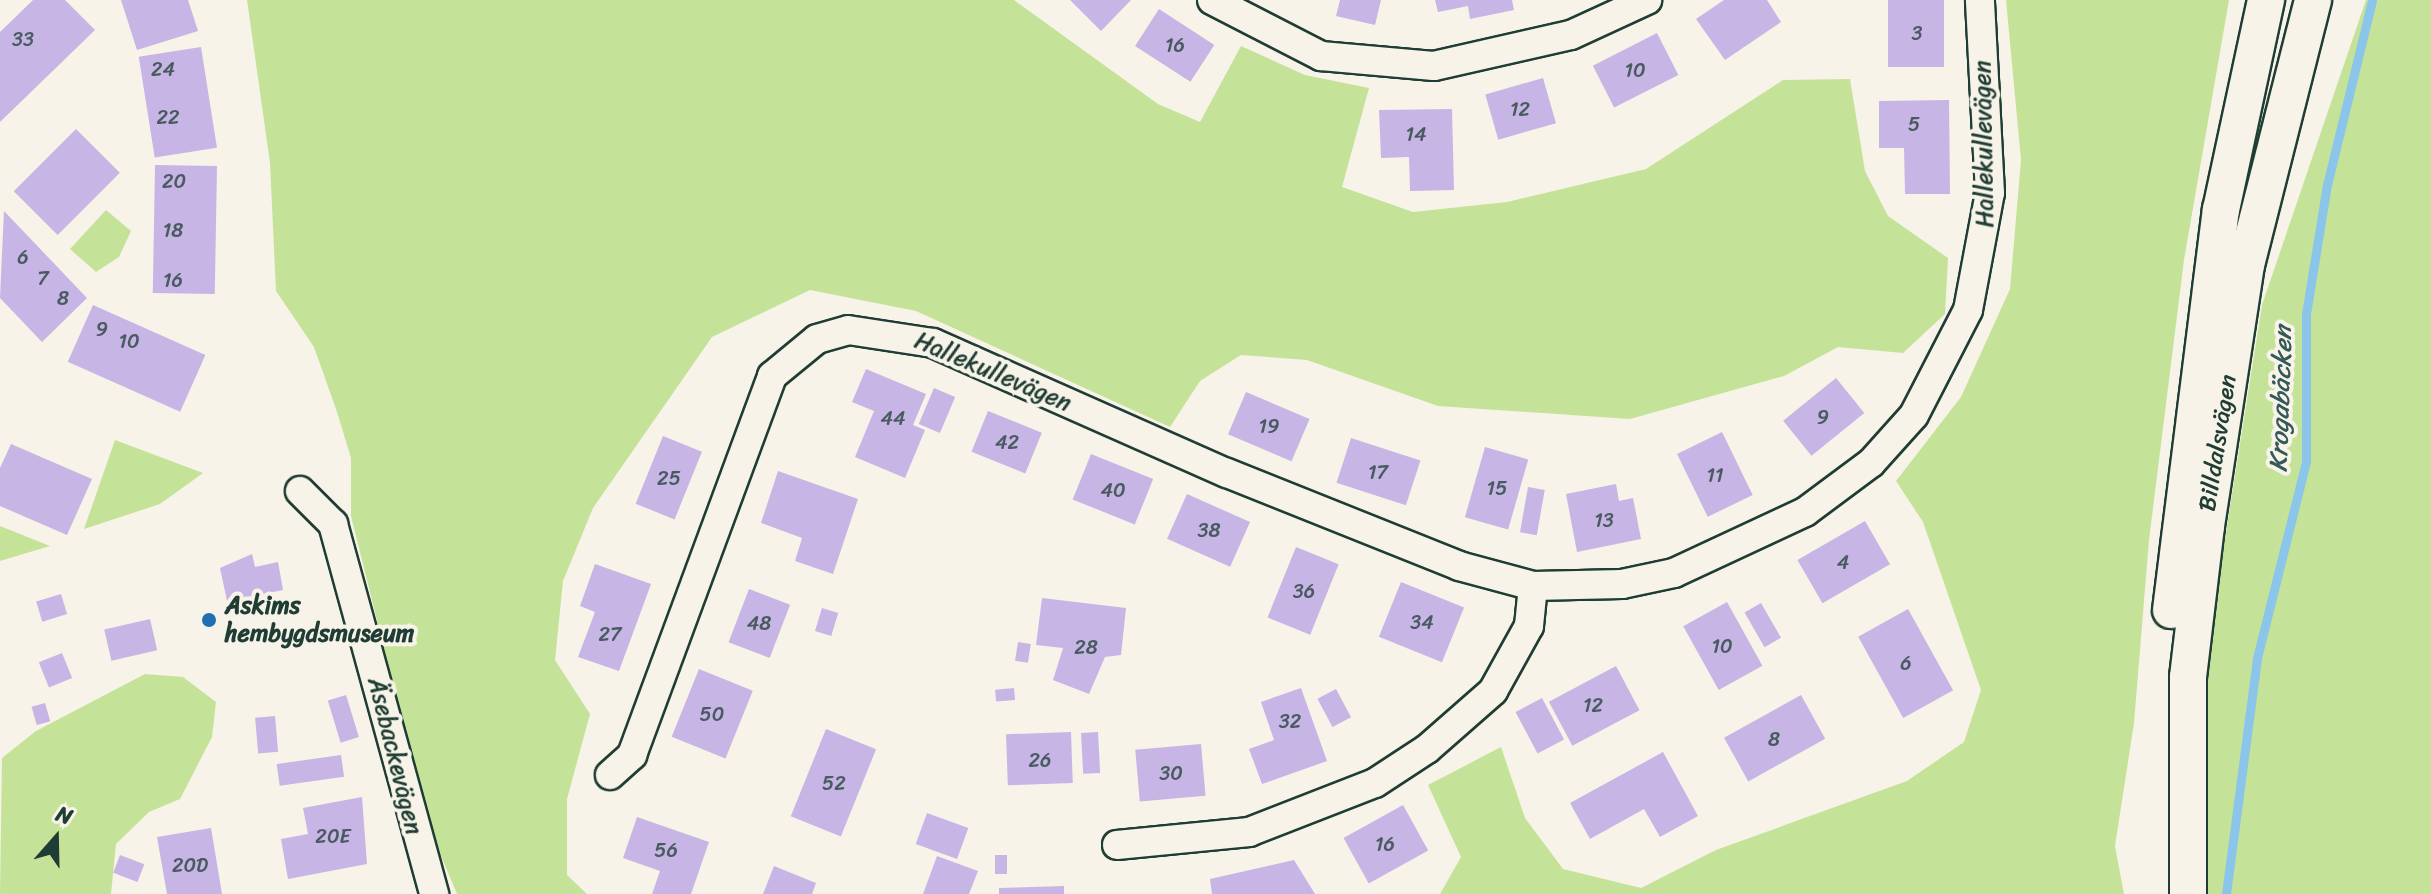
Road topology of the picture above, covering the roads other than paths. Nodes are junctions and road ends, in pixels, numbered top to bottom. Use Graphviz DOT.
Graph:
graph roads {
  1 [pos="1212,0"];
  2 [pos="1647,0"];
  3 [pos="1980,0"];
  4 [pos="2266,0"];
  5 [pos="2313,0"];
  6 [pos="300,491"];
  7 [pos="1533,586"];
  8 [pos="610,775"];
  9 [pos="1117,845"];
  10 [pos="434,894"];
  11 [pos="2168,894"];
  12 [pos="2188,894"];
  1 -- 2 [label="street"];
  3 -- 7 [label="street, Hallekullevägen"];
  4 -- 11 [label="street, Billdalsvägen"];
  5 -- 12 [label="street, Billdalsvägen"];
  6 -- 10 [label="street, Äsebackevägen"];
  7 -- 8 [label="street, Hallekullevägen"];
  7 -- 9 [label="street"];
}
